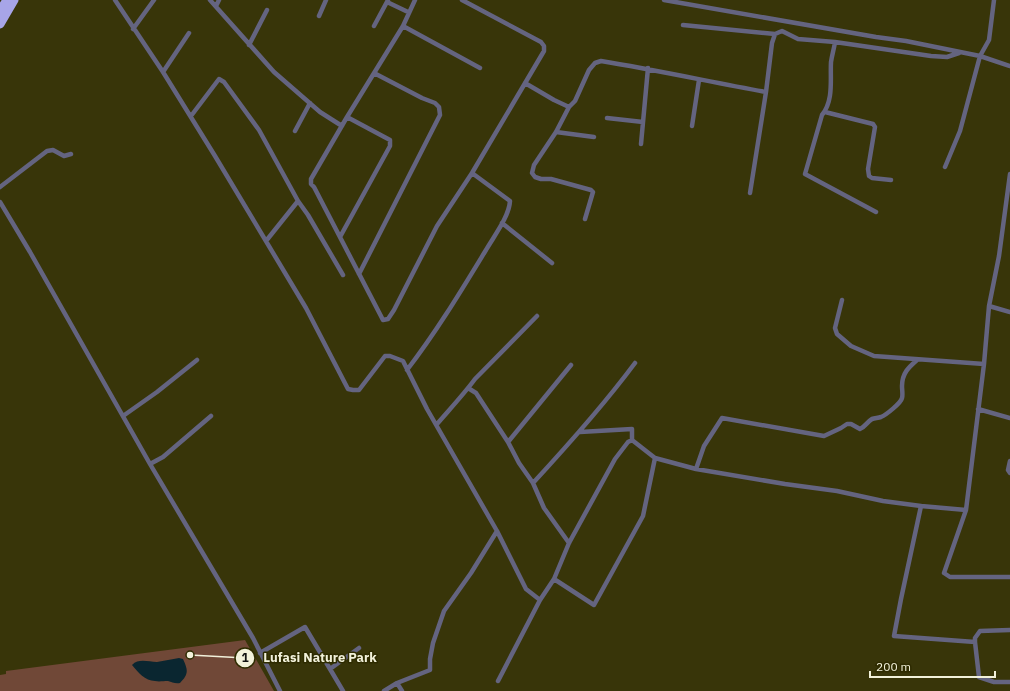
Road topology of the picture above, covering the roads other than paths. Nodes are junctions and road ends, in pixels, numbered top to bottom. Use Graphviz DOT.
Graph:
graph roads {
  1 [pos="7,0"];
  2 [pos="14,0"];
  3 [pos="115,0"];
  4 [pos="154,0"];
  5 [pos="210,0"];
  6 [pos="219,0"];
  7 [pos="326,0"];
  8 [pos="415,0"];
  9 [pos="462,0"];
  10 [pos="664,0"];
  11 [pos="994,0"];
  12 [pos="387,1"];
  13 [pos="699,3"];
  14 [pos="216,6"];
  15 [pos="267,10"];
  16 [pos="0,11"];
  17 [pos="408,12"];
  18 [pos="319,16"];
  19 [pos="0,24"];
  20 [pos="683,24"];
  21 [pos="374,26"];
  22 [pos="402,26"];
  23 [pos="133,29"];
  24 [pos="189,33"];
  25 [pos="775,34"];
  26 [pos="835,42"];
  27 [pos="249,45"];
  28 [pos="961,52"];
  29 [pos="980,56"];
  30 [pos="1010,66"];
  31 [pos="480,68"];
  32 [pos="648,68"];
  33 [pos="163,72"];
  34 [pos="374,73"];
  35 [pos="699,80"];
  36 [pos="525,83"];
  37 [pos="766,92"];
  38 [pos="310,103"];
  39 [pos="569,107"];
  40 [pos="825,112"];
  41 [pos="191,116"];
  42 [pos="347,117"];
  43 [pos="607,118"];
  44 [pos="643,122"];
  45 [pos="342,126"];
  46 [pos="692,126"];
  47 [pos="295,131"];
  48 [pos="556,132"];
  49 [pos="594,137"];
  50 [pos="641,144"];
  51 [pos="71,154"];
  52 [pos="945,166"];
  53 [pos="472,173"];
  54 [pos="1010,174"];
  55 [pos="891,180"];
  56 [pos="0,187"];
  57 [pos="750,193"];
  58 [pos="298,201"];
  59 [pos="0,202"];
  60 [pos="876,212"];
  61 [pos="585,219"];
  62 [pos="502,222"];
  63 [pos="340,237"];
  64 [pos="266,241"];
  65 [pos="552,263"];
  66 [pos="359,274"];
  67 [pos="343,276"];
  68 [pos="842,300"];
  69 [pos="989,306"];
  70 [pos="1010,312"];
  71 [pos="537,316"];
  72 [pos="197,360"];
  73 [pos="918,360"];
  74 [pos="635,363"];
  75 [pos="984,364"];
  76 [pos="571,365"];
  77 [pos="407,370"];
  78 [pos="468,388"];
  79 [pos="978,409"];
  80 [pos="123,416"];
  81 [pos="211,416"];
  82 [pos="1010,418"];
  83 [pos="437,424"];
  84 [pos="580,432"];
  85 [pos="632,440"];
  86 [pos="508,442"];
  87 [pos="655,458"];
  88 [pos="1010,462"];
  89 [pos="150,464"];
  90 [pos="696,469"];
  91 [pos="1010,473"];
  92 [pos="533,483"];
  93 [pos="921,506"];
  94 [pos="966,510"];
  95 [pos="497,531"];
  96 [pos="569,543"];
  97 [pos="1009,577"];
  98 [pos="554,579"];
  99 [pos="540,600"];
  100 [pos="1010,630"];
  101 [pos="975,642"];
  102 [pos="359,648"];
  103 [pos="260,653"];
  104 [pos="330,669"];
  105 [pos="498,681"];
  106 [pos="1010,682"];
  107 [pos="397,683"];
  108 [pos="280,691"];
  109 [pos="343,691"];
  110 [pos="384,691"];
  111 [pos="402,691"];
  1 -- 16 [label="highway"];
  2 -- 19 [label="highway"];
  3 -- 23 [label="street"];
  4 -- 23 [label="street"];
  5 -- 14 [label="street"];
  6 -- 14 [label="street"];
  7 -- 18 [label="street"];
  8 -- 17 [label="street"];
  9 -- 36 [label="street"];
  10 -- 13 [label="street"];
  11 -- 29 [label="street"];
  12 -- 17 [label="street"];
  12 -- 21 [label="street"];
  13 -- 28 [label="street"];
  14 -- 27 [label="street"];
  15 -- 27 [label="street"];
  17 -- 22 [label="street"];
  20 -- 25 [label="street"];
  22 -- 31 [label="street"];
  22 -- 34 [label="street"];
  23 -- 33 [label="street"];
  24 -- 33 [label="street"];
  25 -- 26 [label="street"];
  25 -- 37 [label="street"];
  26 -- 28 [label="street"];
  26 -- 40 [label="street"];
  27 -- 38 [label="street"];
  28 -- 29 [label="street"];
  29 -- 30 [label="street"];
  29 -- 52 [label="street"];
  32 -- 35 [label="street"];
  32 -- 39 [label="street"];
  32 -- 44 [label="street"];
  33 -- 41 [label="street"];
  34 -- 42 [label="street"];
  34 -- 66 [label="street"];
  35 -- 37 [label="street"];
  35 -- 46 [label="street"];
  36 -- 39 [label="street"];
  36 -- 53 [label="street"];
  37 -- 57 [label="street"];
  38 -- 45 [label="street"];
  38 -- 47 [label="street"];
  39 -- 48 [label="street"];
  40 -- 55 [label="street"];
  40 -- 60 [label="street"];
  41 -- 58 [label="street"];
  41 -- 64 [label="street"];
  42 -- 45 [label="street"];
  42 -- 63 [label="street"];
  43 -- 44 [label="street"];
  44 -- 50 [label="street"];
  45 -- 63 [label="street"];
  48 -- 49 [label="street"];
  48 -- 61 [label="street"];
  51 -- 56 [label="street"];
  53 -- 62 [label="street"];
  53 -- 66 [label="street"];
  54 -- 69 [label="street"];
  58 -- 64 [label="street"];
  58 -- 67 [label="street"];
  59 -- 80 [label="street"];
  62 -- 65 [label="street"];
  62 -- 77 [label="street"];
  63 -- 66 [label="street"];
  64 -- 77 [label="street"];
  68 -- 73 [label="street"];
  69 -- 70 [label="street"];
  69 -- 75 [label="street"];
  71 -- 78 [label="street"];
  72 -- 80 [label="street"];
  73 -- 75 [label="street"];
  73 -- 90 [label="street"];
  74 -- 84 [label="street"];
  75 -- 79 [label="street"];
  76 -- 86 [label="street"];
  77 -- 83 [label="street"];
  78 -- 83 [label="street"];
  78 -- 86 [label="street"];
  79 -- 82 [label="street"];
  79 -- 94 [label="street"];
  80 -- 89 [label="street"];
  81 -- 89 [label="street"];
  83 -- 95 [label="street"];
  84 -- 85 [label="street"];
  84 -- 92 [label="street"];
  85 -- 87 [label="street"];
  85 -- 96 [label="street"];
  86 -- 92 [label="street"];
  87 -- 90 [label="street"];
  87 -- 98 [label="street"];
  88 -- 91 [label="street"];
  89 -- 103 [label="street"];
  90 -- 93 [label="street"];
  92 -- 96 [label="street"];
  93 -- 94 [label="street"];
  93 -- 101 [label="street"];
  94 -- 97 [label="street"];
  95 -- 99 [label="street"];
  95 -- 107 [label="street"];
  96 -- 98 [label="street"];
  98 -- 99 [label="street"];
  99 -- 105 [label="street"];
  100 -- 101 [label="street"];
  101 -- 106 [label="street"];
  102 -- 104 [label="street"];
  103 -- 104 [label="street"];
  103 -- 108 [label="street"];
  104 -- 109 [label="street"];
  107 -- 110 [label="street"];
  107 -- 111 [label="street"];
}
